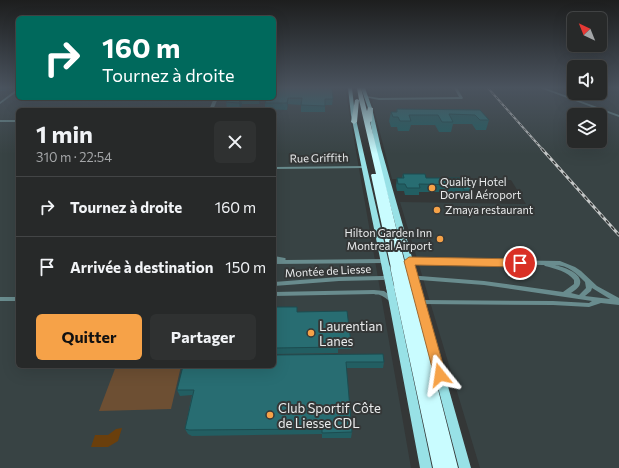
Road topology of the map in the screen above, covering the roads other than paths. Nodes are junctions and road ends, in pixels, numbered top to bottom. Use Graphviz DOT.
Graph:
graph roads {
  1 [pos="353,110"];
  2 [pos="356,110"];
  3 [pos="359,110"];
  4 [pos="364,110"];
  5 [pos="370,110"];
  6 [pos="370,110"];
  7 [pos="602,110"];
  8 [pos="619,116"];
  9 [pos="0,121"];
  10 [pos="16,121"];
  11 [pos="354,122"];
  12 [pos="369,132"];
  13 [pos="365,167"];
  14 [pos="276,168"];
  15 [pos="276,258"];
  16 [pos="306,261"];
  17 [pos="276,262"];
  18 [pos="542,264"];
  19 [pos="398,266"];
  20 [pos="382,278"];
  21 [pos="420,278"];
  22 [pos="588,282"];
  23 [pos="276,284"];
  24 [pos="403,287"];
  25 [pos="276,294"];
  26 [pos="564,295"];
  27 [pos="580,297"];
  28 [pos="0,299"];
  29 [pos="16,299"];
  30 [pos="392,300"];
  31 [pos="602,300"];
  32 [pos="420,302"];
  33 [pos="619,302"];
  34 [pos="426,468"];
  35 [pos="440,468"];
  36 [pos="451,468"];
  37 [pos="465,468"];
  1 -- 11 [label="main road"];
  2 -- 11 [label="highway"];
  3 -- 19 [label="highway"];
  4 -- 12 [label="highway"];
  5 -- 12 [label="highway"];
  6 -- 19 [label="main road"];
  7 -- 8 [label="street"];
  9 -- 10 [label="street"];
  11 -- 13 [label="main road"];
  12 -- 19 [label="highway"];
  13 -- 14 [label="street, Rue Griffith"];
  13 -- 19 [label="main road"];
  15 -- 16 [label="street"];
  16 -- 17 [label="street"];
  16 -- 19 [label="street"];
  18 -- 19 [label="street"];
  18 -- 22 [label="street"];
  18 -- 26 [label="street"];
  19 -- 24 [label="highway, bridge"];
  19 -- 24 [label="main road, bridge"];
  20 -- 23 [label="street, Montée de Liesse"];
  21 -- 26 [label="street"];
  22 -- 27 [label="street"];
  22 -- 33 [label="street"];
  24 -- 30 [label="main road"];
  24 -- 32 [label="main road"];
  24 -- 35 [label="highway"];
  24 -- 36 [label="highway"];
  25 -- 30 [label="street"];
  26 -- 27 [label="street"];
  27 -- 31 [label="street"];
  28 -- 29 [label="street"];
  30 -- 34 [label="main road"];
  31 -- 32 [label="street"];
  31 -- 33 [label="street"];
  32 -- 37 [label="main road"];
}
